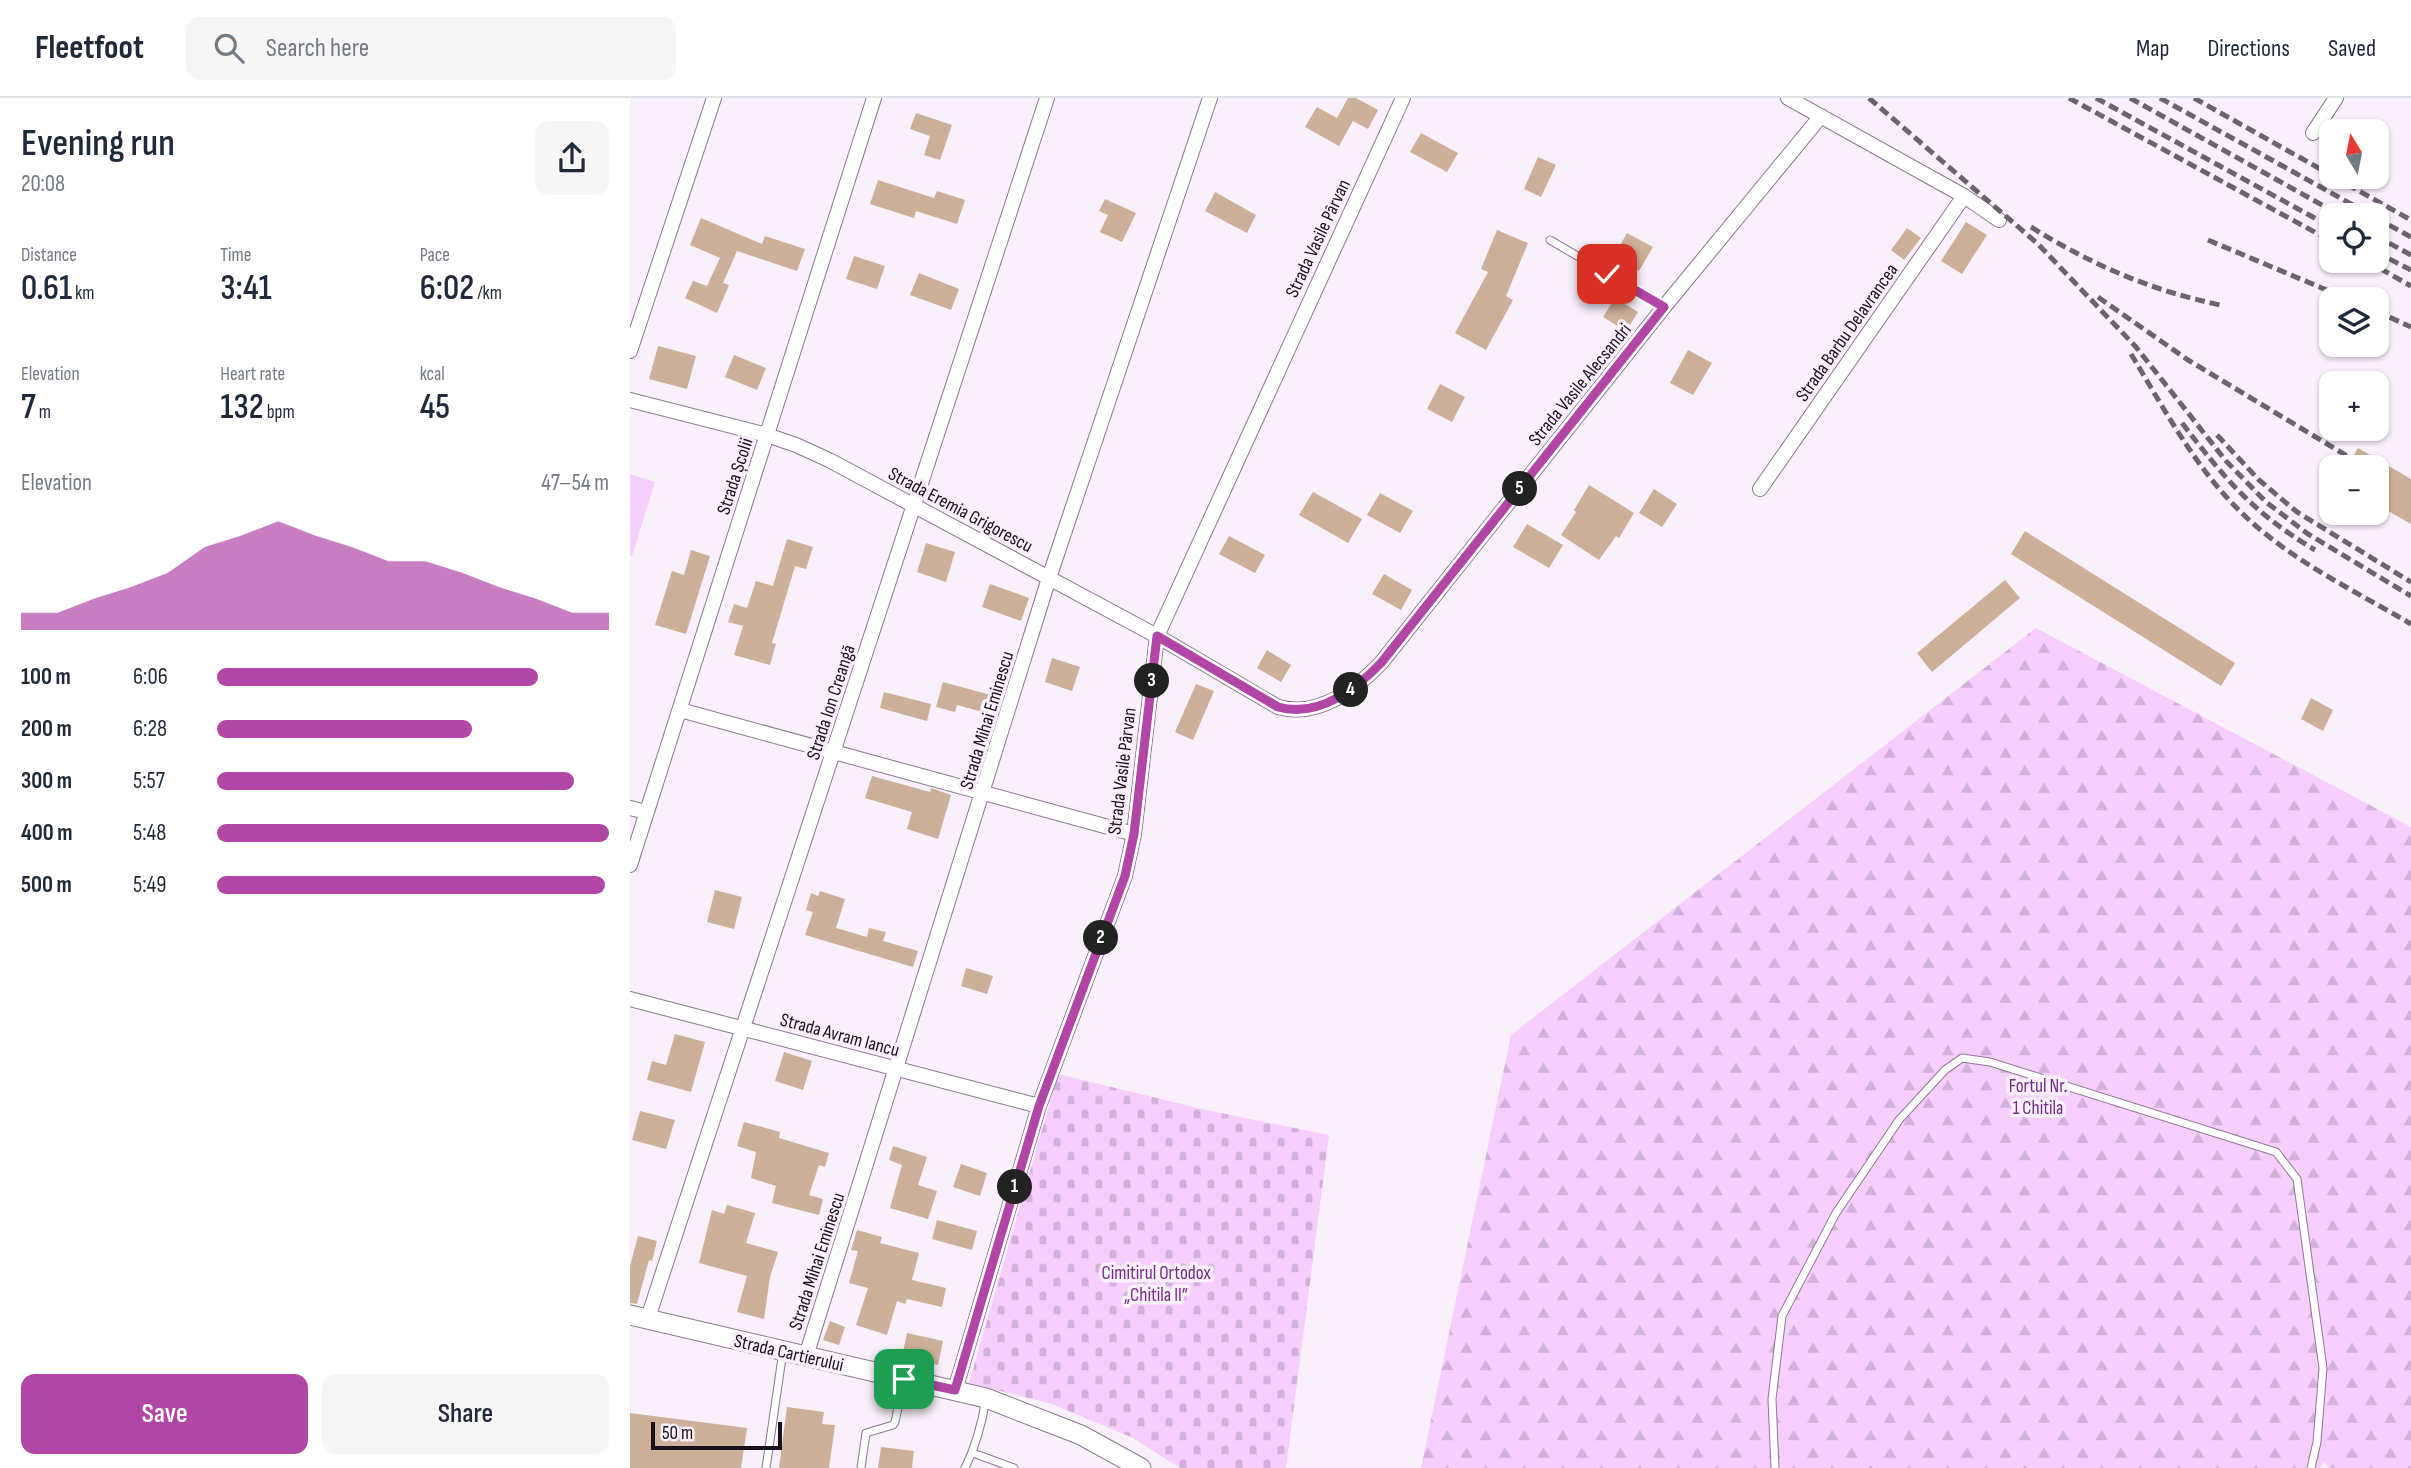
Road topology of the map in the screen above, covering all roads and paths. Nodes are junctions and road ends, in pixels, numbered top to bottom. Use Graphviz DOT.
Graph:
graph roads {
  1 [pos="714,98"];
  2 [pos="874,98"];
  3 [pos="1047,98"];
  4 [pos="1210,98"];
  5 [pos="1403,98"];
  6 [pos="1787,98"];
  7 [pos="2336,98"];
  8 [pos="1821,116"];
  9 [pos="2313,133"];
  10 [pos="1964,196"];
  11 [pos="1999,220"];
  12 [pos="1550,240"];
  13 [pos="1664,307"];
  14 [pos="630,351"];
  15 [pos="630,400"];
  16 [pos="767,435"];
  17 [pos="1760,489"];
  18 [pos="912,506"];
  19 [pos="1049,578"];
  20 [pos="1157,636"];
  21 [pos="1256,694"];
  22 [pos="680,710"];
  23 [pos="834,753"];
  24 [pos="984,793"];
  25 [pos="630,808"];
  26 [pos="648,812"];
  27 [pos="1134,834"];
  28 [pos="630,865"];
  29 [pos="630,999"];
  30 [pos="744,1028"];
  31 [pos="897,1069"];
  32 [pos="1039,1106"];
  33 [pos="639,1316"];
  34 [pos="783,1350"];
  35 [pos="806,1356"];
  36 [pos="904,1379"];
  37 [pos="955,1390"];
  38 [pos="986,1398"];
  39 [pos="973,1453"];
  40 [pos="766,1468"];
  41 [pos="860,1468"];
  42 [pos="965,1468"];
  43 [pos="1014,1468"];
  44 [pos="1141,1468"];
  45 [pos="1775,1468"];
  46 [pos="2311,1468"];
  1 -- 14 [label="street"];
  2 -- 16 [label="street, Strada Școlii"];
  3 -- 18 [label="street, Strada Ion Creangă"];
  4 -- 19 [label="street, Strada Mihai Eminescu"];
  5 -- 20 [label="street, Strada Vasile Pârvan"];
  6 -- 8 [label="street"];
  7 -- 9 [label="street"];
  8 -- 10 [label="street"];
  8 -- 13 [label="street, Strada Vasile Alecsandri"];
  10 -- 11 [label="street"];
  10 -- 17 [label="street, Strada Barbu Delavrancea"];
  12 -- 13 [label="lane"];
  13 -- 21 [label="street, Strada Vasile Alecsandri"];
  15 -- 16 [label="street, Strada Eremia Grigorescu"];
  16 -- 18 [label="street, Strada Eremia Grigorescu"];
  16 -- 22 [label="street, Strada Școlii"];
  18 -- 19 [label="street, Strada Eremia Grigorescu"];
  18 -- 23 [label="street, Strada Ion Creangă"];
  19 -- 20 [label="street, Strada Eremia Grigorescu"];
  19 -- 24 [label="street, Strada Mihai Eminescu"];
  20 -- 21 [label="street, Strada Eremia Grigorescu"];
  20 -- 27 [label="street, Strada Vasile Pârvan"];
  22 -- 23 [label="street"];
  22 -- 26 [label="street, Strada Școlii"];
  23 -- 24 [label="street"];
  23 -- 30 [label="street, Strada Ion Creangă"];
  24 -- 27 [label="street"];
  24 -- 31 [label="street, Strada Mihai Eminescu"];
  25 -- 26 [label="street"];
  26 -- 28 [label="street, Strada Școlii"];
  27 -- 32 [label="street, Strada Vasile Pârvan"];
  29 -- 30 [label="street, Strada Avram Iancu"];
  30 -- 31 [label="street, Strada Avram Iancu"];
  30 -- 33 [label="street, Strada Ion Creangă"];
  31 -- 32 [label="street, Strada Avram Iancu"];
  31 -- 35 [label="street, Strada Mihai Eminescu"];
  32 -- 37 [label="street, Strada Vasile Pârvan"];
  33 -- 34 [label="street, Strada Cartierului"];
  34 -- 35 [label="street, Strada Cartierului"];
  34 -- 40 [label="lane"];
  35 -- 36 [label="street, Strada Cartierului"];
  36 -- 37 [label="street, Strada Cartierului"];
  36 -- 41 [label="lane"];
  37 -- 38 [label="street, Strada Cartierului"];
  38 -- 39 [label="lane"];
  38 -- 44 [label="street, Strada Cartierului"];
  39 -- 42 [label="lane"];
  39 -- 43 [label="lane"];
  45 -- 46 [label="lane"];
}
